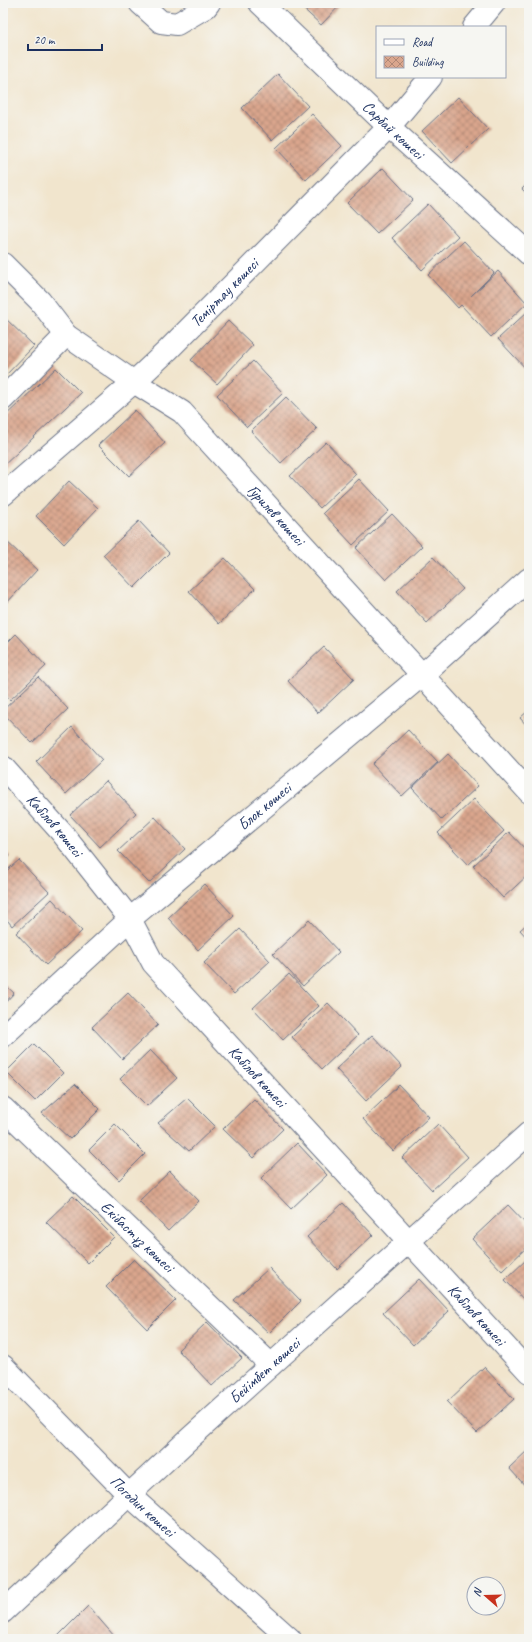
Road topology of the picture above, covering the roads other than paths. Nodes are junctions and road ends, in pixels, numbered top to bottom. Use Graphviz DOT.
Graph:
graph roads {
  1 [pos="140,3"];
  2 [pos="209,3"];
  3 [pos="260,3"];
  4 [pos="494,3"];
  5 [pos="475,26"];
  6 [pos="430,78"];
  7 [pos="389,127"];
  8 [pos="529,254"];
  9 [pos="3,264"];
  10 [pos="66,335"];
  11 [pos="134,382"];
  12 [pos="3,399"];
  13 [pos="3,495"];
  14 [pos="529,579"];
  15 [pos="422,675"];
  16 [pos="3,767"];
  17 [pos="529,792"];
  18 [pos="130,919"];
  19 [pos="3,1036"];
  20 [pos="3,1108"];
  21 [pos="529,1133"];
  22 [pos="409,1242"];
  23 [pos="271,1365"];
  24 [pos="3,1366"];
  25 [pos="529,1372"];
  26 [pos="129,1495"];
  27 [pos="3,1612"];
  28 [pos="290,1639"];
  1 -- 2 [label="street"];
  3 -- 7 [label="street, Сарбай көшесі"];
  4 -- 5 [label="street"];
  6 -- 7 [label="street, Теміртау көшесі"];
  7 -- 8 [label="street, Сарбай көшесі"];
  7 -- 11 [label="street, Теміртау көшесі"];
  9 -- 10 [label="street, Гурилев көшесі"];
  10 -- 11 [label="street, Гурилев көшесі"];
  10 -- 12 [label="street"];
  11 -- 13 [label="street, Теміртау көшесі"];
  11 -- 15 [label="street, Гурилев көшесі"];
  14 -- 15 [label="street, Блок көшесі"];
  15 -- 17 [label="street, Гурилев көшесі"];
  15 -- 18 [label="street, Блок көшесі"];
  16 -- 18 [label="street, Кабілов көшесі"];
  18 -- 19 [label="street, Блок көшесі"];
  18 -- 22 [label="street, Кабілов көшесі"];
  20 -- 23 [label="street, Екібастұз көшесі"];
  21 -- 22 [label="street, Бейімбет көшесі"];
  22 -- 23 [label="street, Бейімбет көшесі"];
  22 -- 25 [label="street, Кабілов көшесі"];
  23 -- 26 [label="street, Бейімбет көшесі"];
  24 -- 26 [label="street, Погодин көшесі"];
  26 -- 27 [label="street, Бейімбет көшесі"];
  26 -- 28 [label="street, Погодин көшесі"];
}
